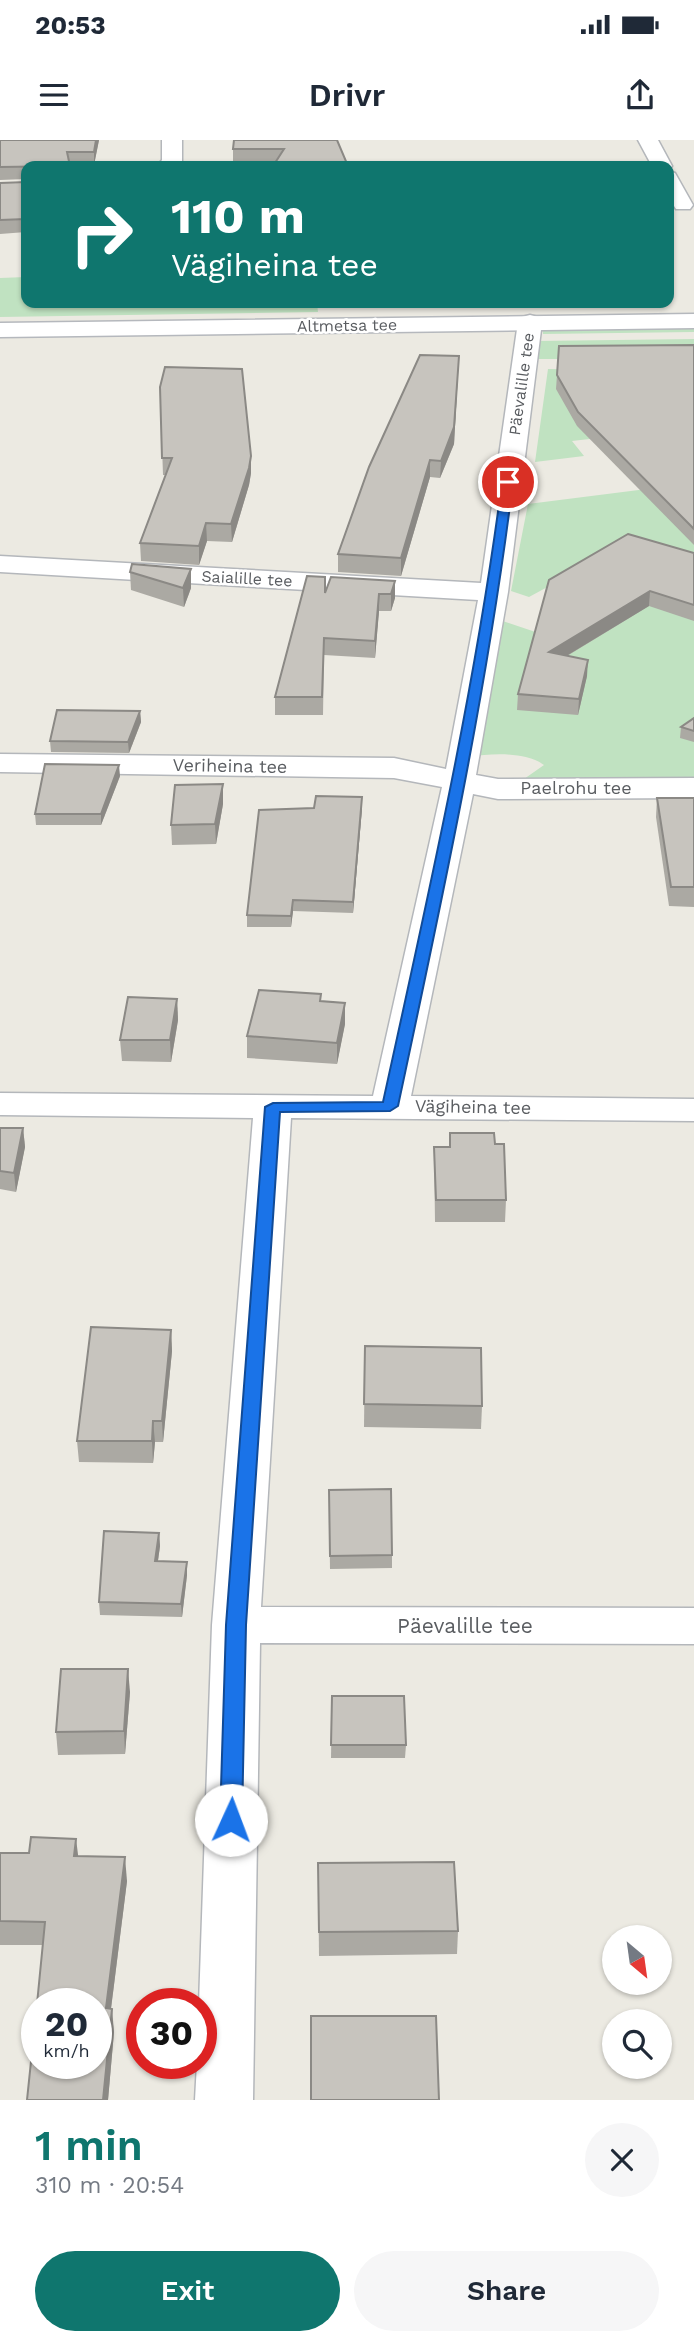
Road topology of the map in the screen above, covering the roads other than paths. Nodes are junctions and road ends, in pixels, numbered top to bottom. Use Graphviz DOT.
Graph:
graph roads {
  1 [pos="172,140"];
  2 [pos="648,140"];
  3 [pos="172,161"];
  4 [pos="659,161"];
  5 [pos="674,188"];
  6 [pos="683,205"];
  7 [pos="694,321"];
  8 [pos="530,322"];
  9 [pos="0,330"];
  10 [pos="0,564"];
  11 [pos="494,592"];
  12 [pos="0,763"];
  13 [pos="458,780"];
  14 [pos="694,788"];
  15 [pos="0,1104"];
  16 [pos="390,1106"];
  17 [pos="273,1107"];
  18 [pos="694,1110"];
  19 [pos="236,1625"];
  20 [pos="694,1626"];
  21 [pos="223,2100"];
  1 -- 3 [label="street"];
  2 -- 4 [label="street"];
  5 -- 6 [label="street"];
  7 -- 8 [label="street, Altmetsa tee"];
  8 -- 9 [label="street, Altmetsa tee"];
  8 -- 11 [label="street, Päevalille tee"];
  10 -- 11 [label="street, Saialille tee"];
  11 -- 13 [label="street, Päevalille tee"];
  12 -- 13 [label="street, Veriheina tee"];
  13 -- 14 [label="street, Paelrohu tee"];
  13 -- 16 [label="street, Päevalille tee"];
  15 -- 17 [label="street, Vägiheina tee"];
  16 -- 17 [label="street, Vägiheina tee"];
  16 -- 18 [label="street, Vägiheina tee"];
  17 -- 19 [label="street"];
  19 -- 20 [label="street, Päevalille tee"];
  19 -- 21 [label="street"];
}
